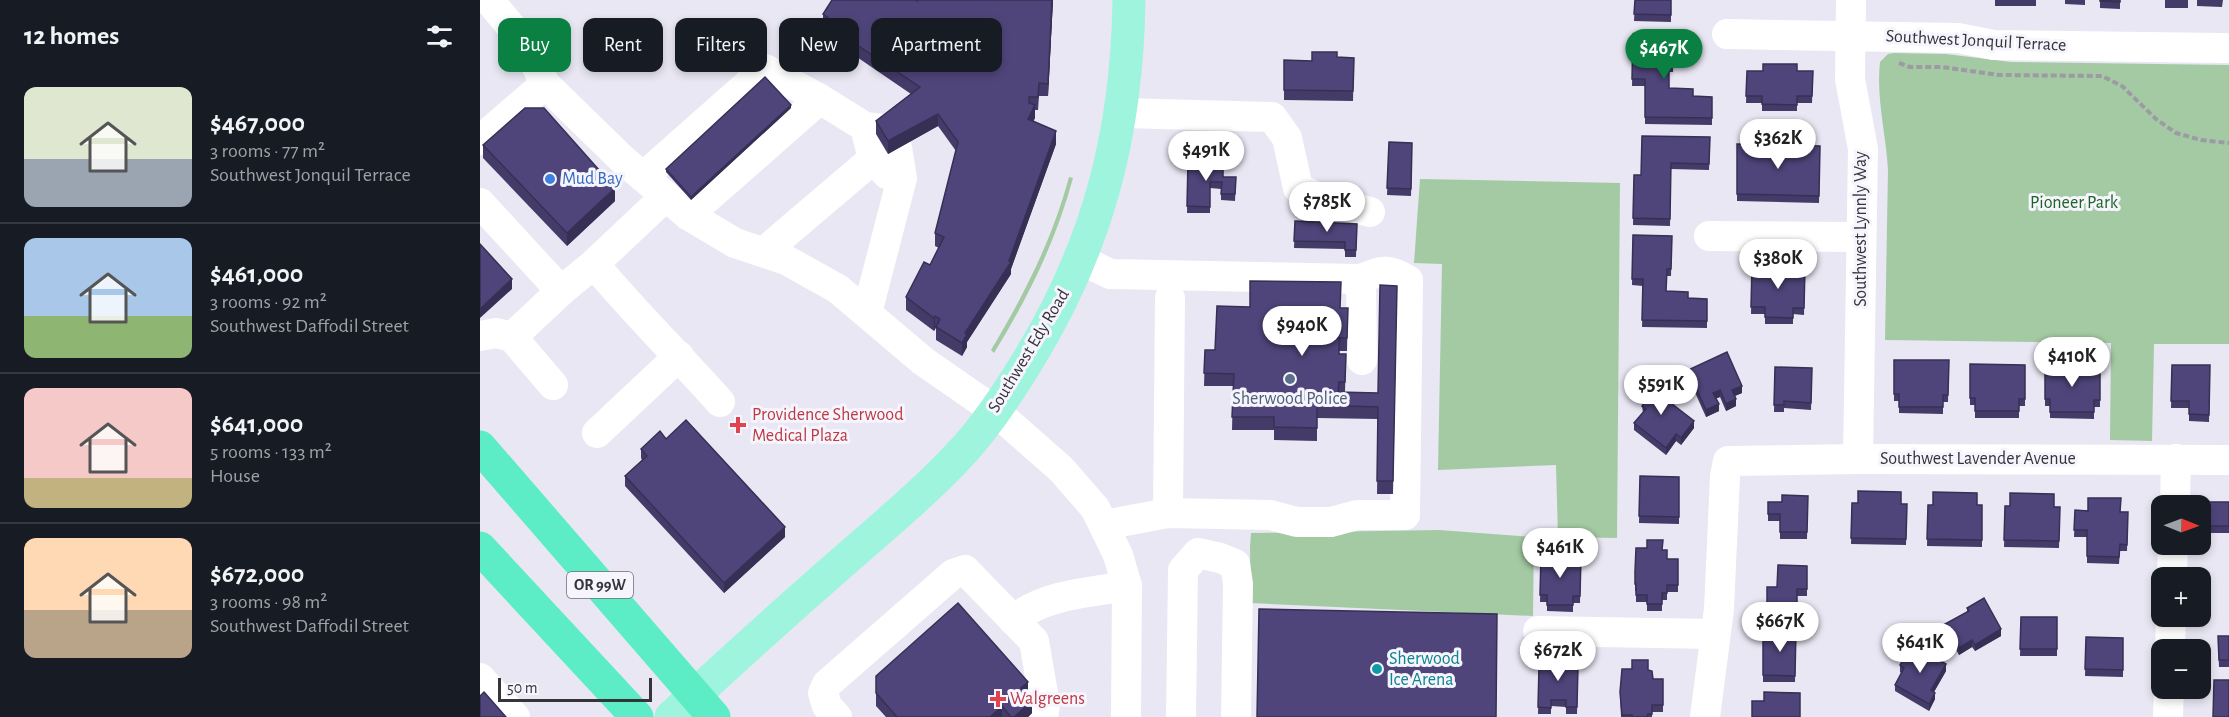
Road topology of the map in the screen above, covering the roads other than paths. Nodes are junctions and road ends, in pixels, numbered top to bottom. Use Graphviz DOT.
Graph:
graph roads {
  1 [pos="489,0"];
  2 [pos="1129,0"];
  3 [pos="1851,0"];
  4 [pos="1727,33"];
  5 [pos="1851,36"];
  6 [pos="2225,48"];
  7 [pos="545,84"];
  8 [pos="820,99"];
  9 [pos="1121,113"];
  10 [pos="480,140"];
  11 [pos="880,141"];
  12 [pos="643,177"];
  13 [pos="480,203"];
  14 [pos="677,206"];
  15 [pos="1370,212"];
  16 [pos="1709,236"];
  17 [pos="1862,237"];
  18 [pos="765,251"];
  19 [pos="1080,259"];
  20 [pos="594,264"];
  21 [pos="1361,279"];
  22 [pos="561,291"];
  23 [pos="1170,298"];
  24 [pos="867,314"];
  25 [pos="480,336"];
  26 [pos="512,337"];
  27 [pos="679,357"];
  28 [pos="1362,360"];
  29 [pos="553,385"];
  30 [pos="720,402"];
  31 [pos="995,411"];
  32 [pos="597,433"];
  33 [pos="480,447"];
  34 [pos="1858,459"];
  35 [pos="2176,459"];
  36 [pos="2229,460"];
  37 [pos="2175,495"];
  38 [pos="1168,513"];
  39 [pos="1104,525"];
  40 [pos="480,548"];
  41 [pos="1127,586"];
  42 [pos="1013,620"];
  43 [pos="1538,631"];
  44 [pos="1715,634"];
  45 [pos="480,678"];
  46 [pos="2169,699"];
  47 [pos="704,706"];
  48 [pos="515,717"];
  49 [pos="637,717"];
  50 [pos="671,717"];
  51 [pos="837,717"];
  52 [pos="1043,717"];
  53 [pos="1126,717"];
  54 [pos="1180,717"];
  55 [pos="1236,717"];
  56 [pos="1705,717"];
  57 [pos="2168,717"];
  1 -- 7 [label="street"];
  2 -- 9 [label="main road, Southwest Edy Road"];
  3 -- 5 [label="street, Southwest Lynnly Way"];
  4 -- 5 [label="street, Southwest Jonquil Terrace"];
  5 -- 6 [label="street, Southwest Jonquil Terrace"];
  5 -- 17 [label="street, Southwest Lynnly Way"];
  7 -- 10 [label="street"];
  7 -- 12 [label="street"];
  8 -- 11 [label="street"];
  8 -- 12 [label="street"];
  8 -- 14 [label="street"];
  9 -- 15 [label="street"];
  9 -- 19 [label="main road, Southwest Edy Road"];
  11 -- 18 [label="street"];
  11 -- 24 [label="street"];
  12 -- 14 [label="street"];
  13 -- 22 [label="street"];
  14 -- 18 [label="street"];
  14 -- 20 [label="street"];
  16 -- 17 [label="street"];
  17 -- 34 [label="street, Southwest Lynnly Way"];
  18 -- 24 [label="street"];
  19 -- 21 [label="street"];
  19 -- 31 [label="main road, Southwest Edy Road"];
  20 -- 22 [label="street"];
  20 -- 27 [label="street"];
  21 -- 28 [label="street"];
  21 -- 38 [label="street"];
  22 -- 26 [label="street"];
  23 -- 38 [label="street"];
  24 -- 31 [label="street"];
  25 -- 26 [label="street"];
  26 -- 29 [label="street"];
  27 -- 30 [label="street"];
  27 -- 32 [label="street"];
  31 -- 39 [label="street"];
  31 -- 47 [label="main road, Southwest Edy Road"];
  33 -- 47 [label="highway, OR 99W"];
  34 -- 35 [label="street, Southwest Lavender Avenue"];
  34 -- 44 [label="street, Southwest Lavender Avenue"];
  35 -- 36 [label="street, Southwest Lavender Avenue"];
  35 -- 37 [label="street"];
  38 -- 39 [label="street"];
  39 -- 41 [label="street"];
  40 -- 49 [label="highway"];
  41 -- 42 [label="street"];
  41 -- 53 [label="street"];
  42 -- 51 [label="street"];
  42 -- 52 [label="street"];
  43 -- 44 [label="street"];
  44 -- 56 [label="street"];
  45 -- 48 [label="street"];
  46 -- 57 [label="street"];
  47 -- 50 [label="main road, Southwest Edy Road"];
  54 -- 55 [label="street"];
}
